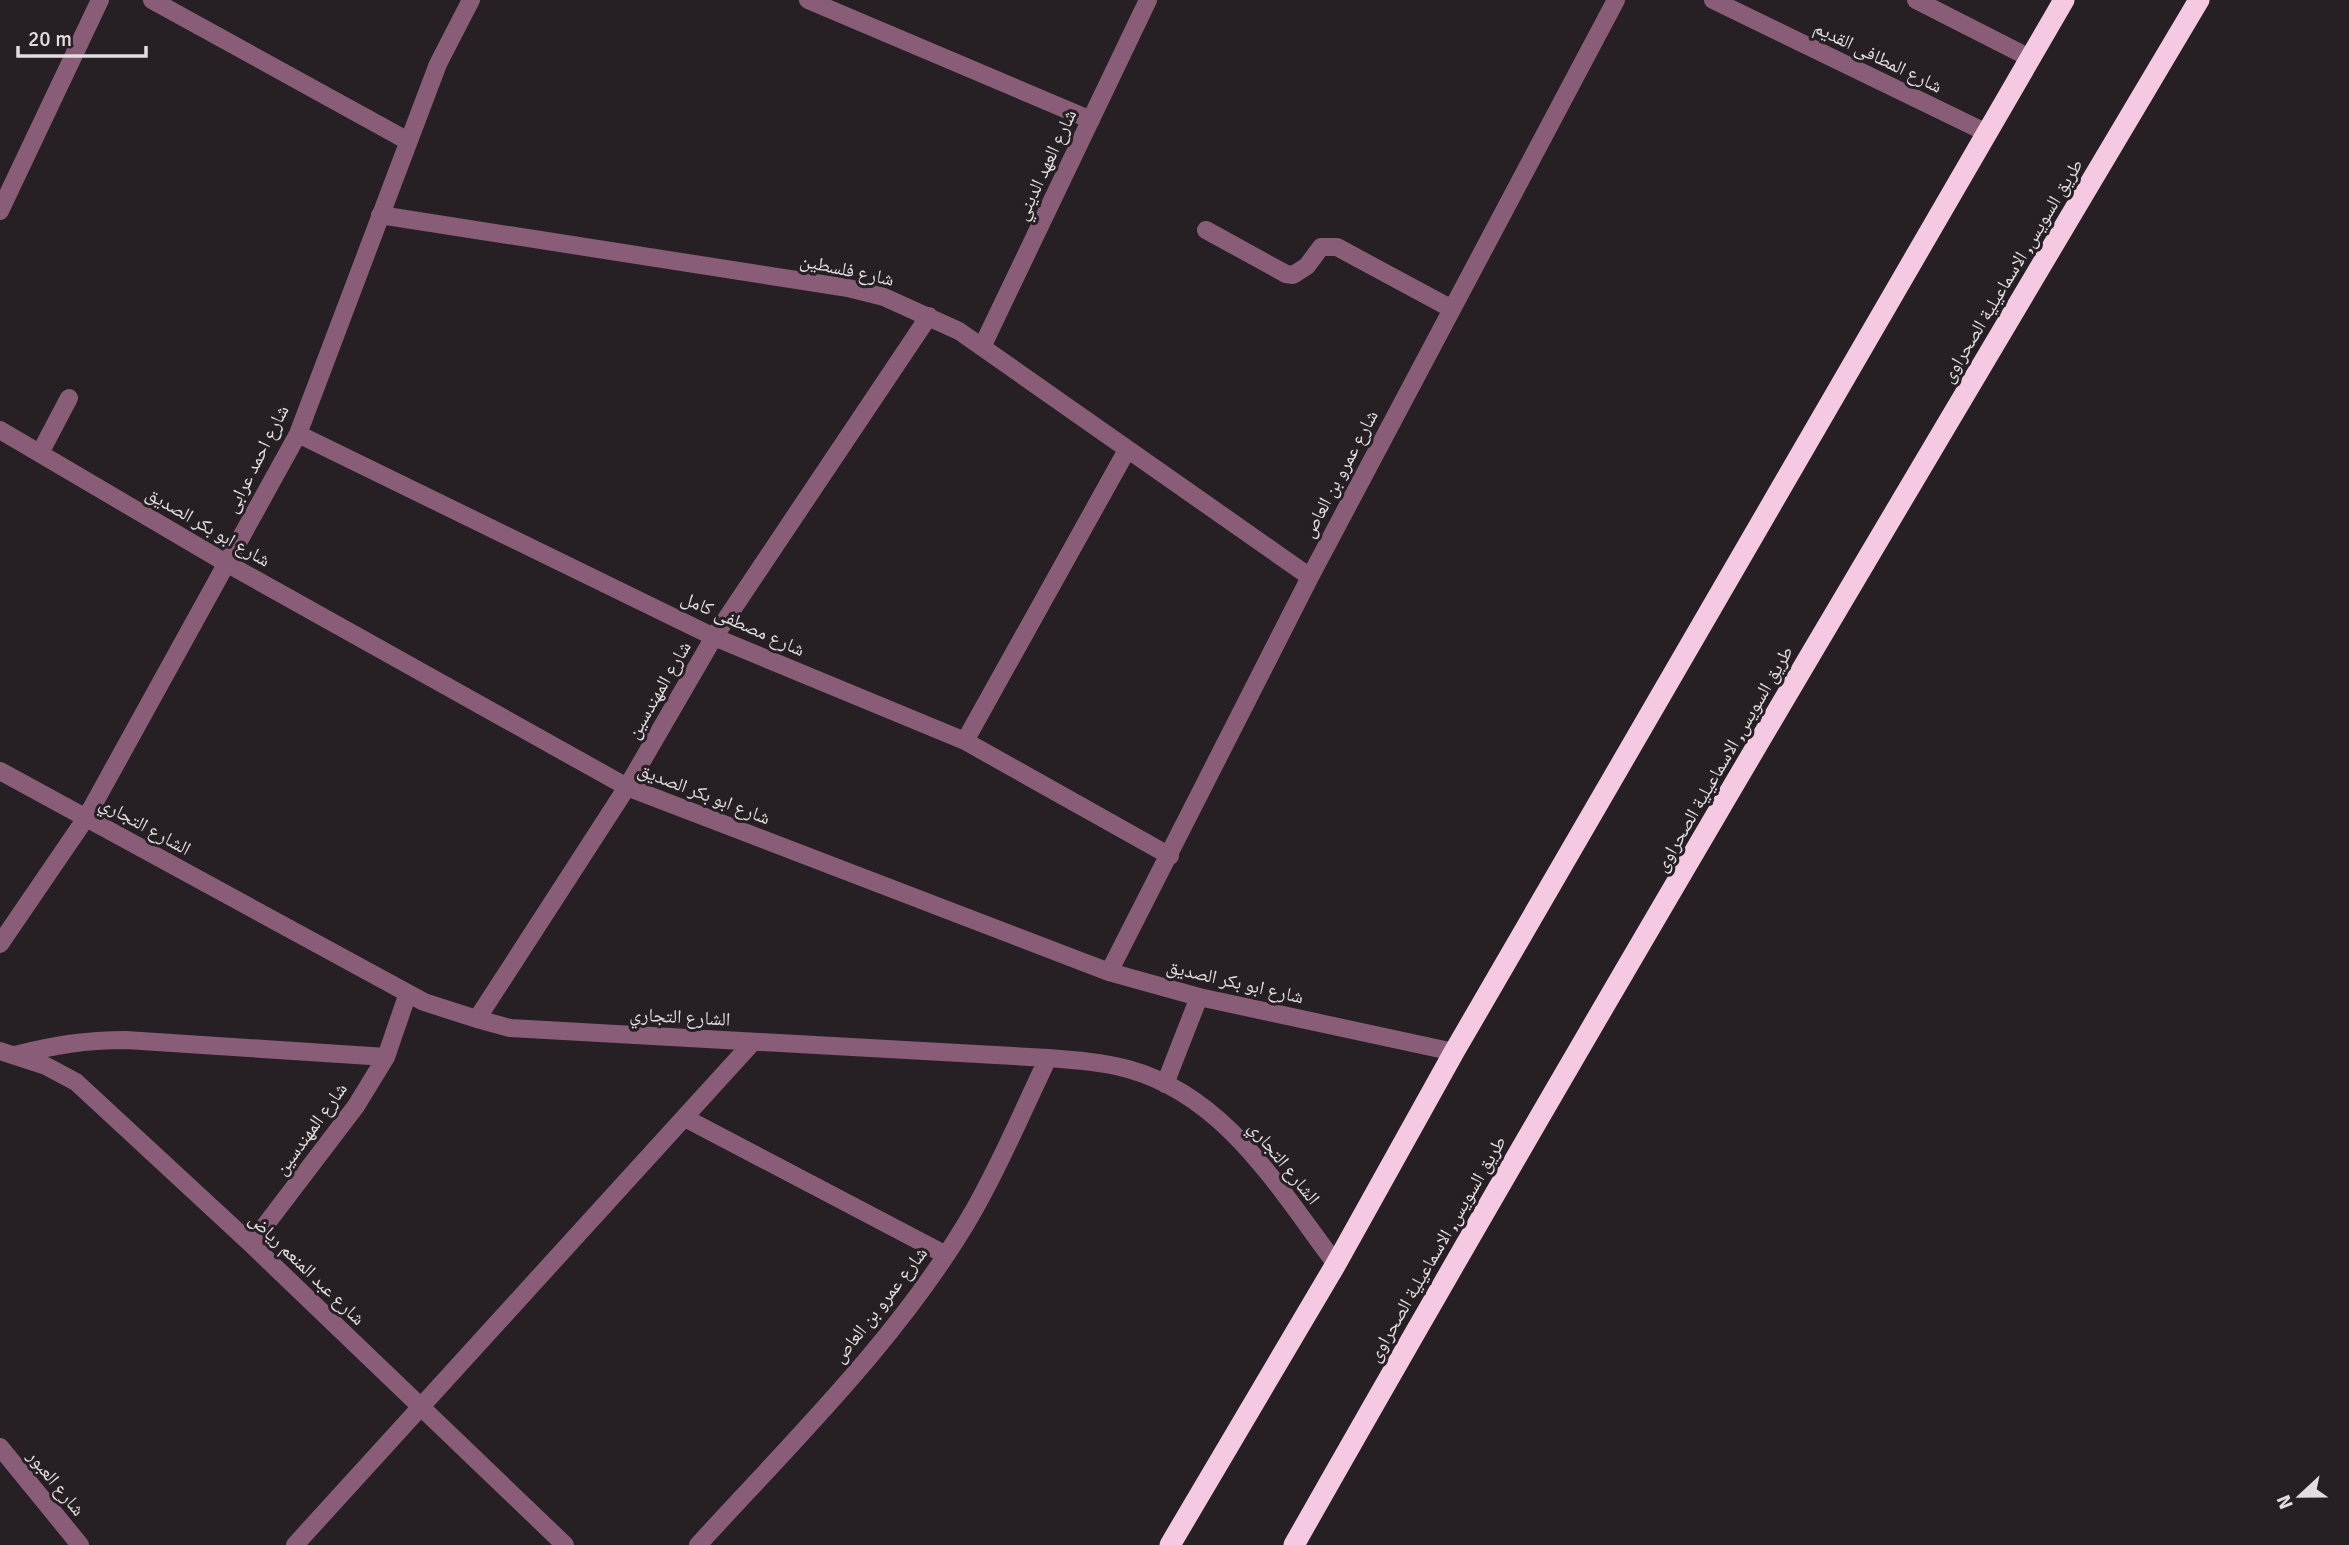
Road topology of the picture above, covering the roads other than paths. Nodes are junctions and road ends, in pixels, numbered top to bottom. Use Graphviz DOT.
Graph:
graph roads {
  1 [pos="100,0"];
  2 [pos="152,0"];
  3 [pos="471,0"];
  4 [pos="808,0"];
  5 [pos="1148,0"];
  6 [pos="1615,0"];
  7 [pos="1713,0"];
  8 [pos="2064,0"];
  9 [pos="2199,0"];
  10 [pos="1927,3"];
  11 [pos="2030,58"];
  12 [pos="1091,120"];
  13 [pos="1987,133"];
  14 [pos="408,141"];
  15 [pos="0,211"];
  16 [pos="380,215"];
  17 [pos="1206,230"];
  18 [pos="1452,309"];
  19 [pos="929,316"];
  20 [pos="982,348"];
  21 [pos="69,398"];
  22 [pos="0,430"];
  23 [pos="298,434"];
  24 [pos="1127,450"];
  25 [pos="40,453"];
  26 [pos="226,563"];
  27 [pos="1310,577"];
  28 [pos="714,636"];
  29 [pos="965,741"];
  30 [pos="0,771"];
  31 [pos="627,787"];
  32 [pos="86,818"];
  33 [pos="1170,856"];
  34 [pos="0,944"];
  35 [pos="1109,972"];
  36 [pos="408,993"];
  37 [pos="1199,997"];
  38 [pos="477,1019"];
  39 [pos="753,1042"];
  40 [pos="1454,1052"];
  41 [pos="8,1053"];
  42 [pos="386,1057"];
  43 [pos="1048,1058"];
  44 [pos="1165,1083"];
  45 [pos="685,1118"];
  46 [pos="251,1244"];
  47 [pos="946,1255"];
  48 [pos="1336,1265"];
  49 [pos="421,1407"];
  50 [pos="0,1447"];
  51 [pos="79,1545"];
  52 [pos="295,1545"];
  53 [pos="565,1545"];
  54 [pos="698,1545"];
  55 [pos="1170,1545"];
  56 [pos="1294,1545"];
  1 -- 15 [label="street"];
  2 -- 14 [label="street"];
  3 -- 14 [label="street, شارع احمد عرابى"];
  4 -- 12 [label="street"];
  5 -- 12 [label="street, شارع العهد الديني"];
  6 -- 18 [label="street, شارع عمرو بن العاص"];
  7 -- 13 [label="street, شارع المطافى القديم"];
  8 -- 11 [label="highway"];
  9 -- 56 [label="highway, طريق السويس, الاسماعيلية الصحراوى"];
  10 -- 11 [label="street"];
  11 -- 13 [label="highway"];
  12 -- 20 [label="street, شارع العهد الديني"];
  13 -- 40 [label="highway"];
  14 -- 16 [label="street, شارع احمد عرابى"];
  16 -- 19 [label="street, شارع فلسطين"];
  16 -- 23 [label="street, شارع احمد عرابى"];
  17 -- 18 [label="street"];
  18 -- 27 [label="street, شارع عمرو بن العاص"];
  19 -- 20 [label="street, شارع فلسطين"];
  19 -- 28 [label="street, شارع المهندسين"];
  20 -- 24 [label="street, شارع فلسطين"];
  21 -- 25 [label="street"];
  22 -- 25 [label="street, شارع ابو بكر الصديق"];
  23 -- 26 [label="street, شارع احمد عرابى"];
  23 -- 28 [label="street, شارع مصطفى كامل"];
  24 -- 27 [label="street, شارع فلسطين"];
  24 -- 29 [label="street"];
  25 -- 26 [label="street, شارع ابو بكر الصديق"];
  26 -- 31 [label="street, شارع ابو بكر الصديق"];
  26 -- 32 [label="street, شارع احمد عرابى"];
  27 -- 33 [label="street, شارع عمرو بن العاص"];
  28 -- 29 [label="street, شارع مصطفى كامل"];
  28 -- 31 [label="street, شارع المهندسين"];
  29 -- 33 [label="street, شارع مصطفى كامل"];
  30 -- 32 [label="street, الشارع التجاري"];
  31 -- 35 [label="street, شارع ابو بكر الصديق"];
  31 -- 38 [label="street, شارع المهندسين"];
  32 -- 34 [label="street, شارع احمد عرابى"];
  32 -- 36 [label="street, الشارع التجاري"];
  33 -- 35 [label="street, شارع عمرو بن العاص"];
  35 -- 37 [label="street, شارع ابو بكر الصديق"];
  36 -- 38 [label="street, الشارع التجاري"];
  36 -- 42 [label="street, شارع المهندسين"];
  37 -- 40 [label="street, شارع ابو بكر الصديق"];
  37 -- 44 [label="street"];
  38 -- 39 [label="street, الشارع التجاري"];
  39 -- 43 [label="street, الشارع التجاري"];
  39 -- 45 [label="street"];
  40 -- 48 [label="highway"];
  41 -- 42 [label="street"];
  41 -- 46 [label="street, شارع عبد المنعم رياض"];
  42 -- 46 [label="street, شارع المهندسين"];
  43 -- 44 [label="street, الشارع التجاري"];
  43 -- 47 [label="street, شارع عمرو بن العاص"];
  44 -- 48 [label="street, الشارع التجاري"];
  45 -- 47 [label="street"];
  45 -- 49 [label="street"];
  46 -- 49 [label="street, شارع عبد المنعم رياض"];
  47 -- 54 [label="street, شارع عمرو بن العاص"];
  48 -- 55 [label="highway"];
  49 -- 52 [label="street"];
  49 -- 53 [label="street, شارع عبد المنعم رياض"];
  50 -- 51 [label="street, شارع العبور"];
}
